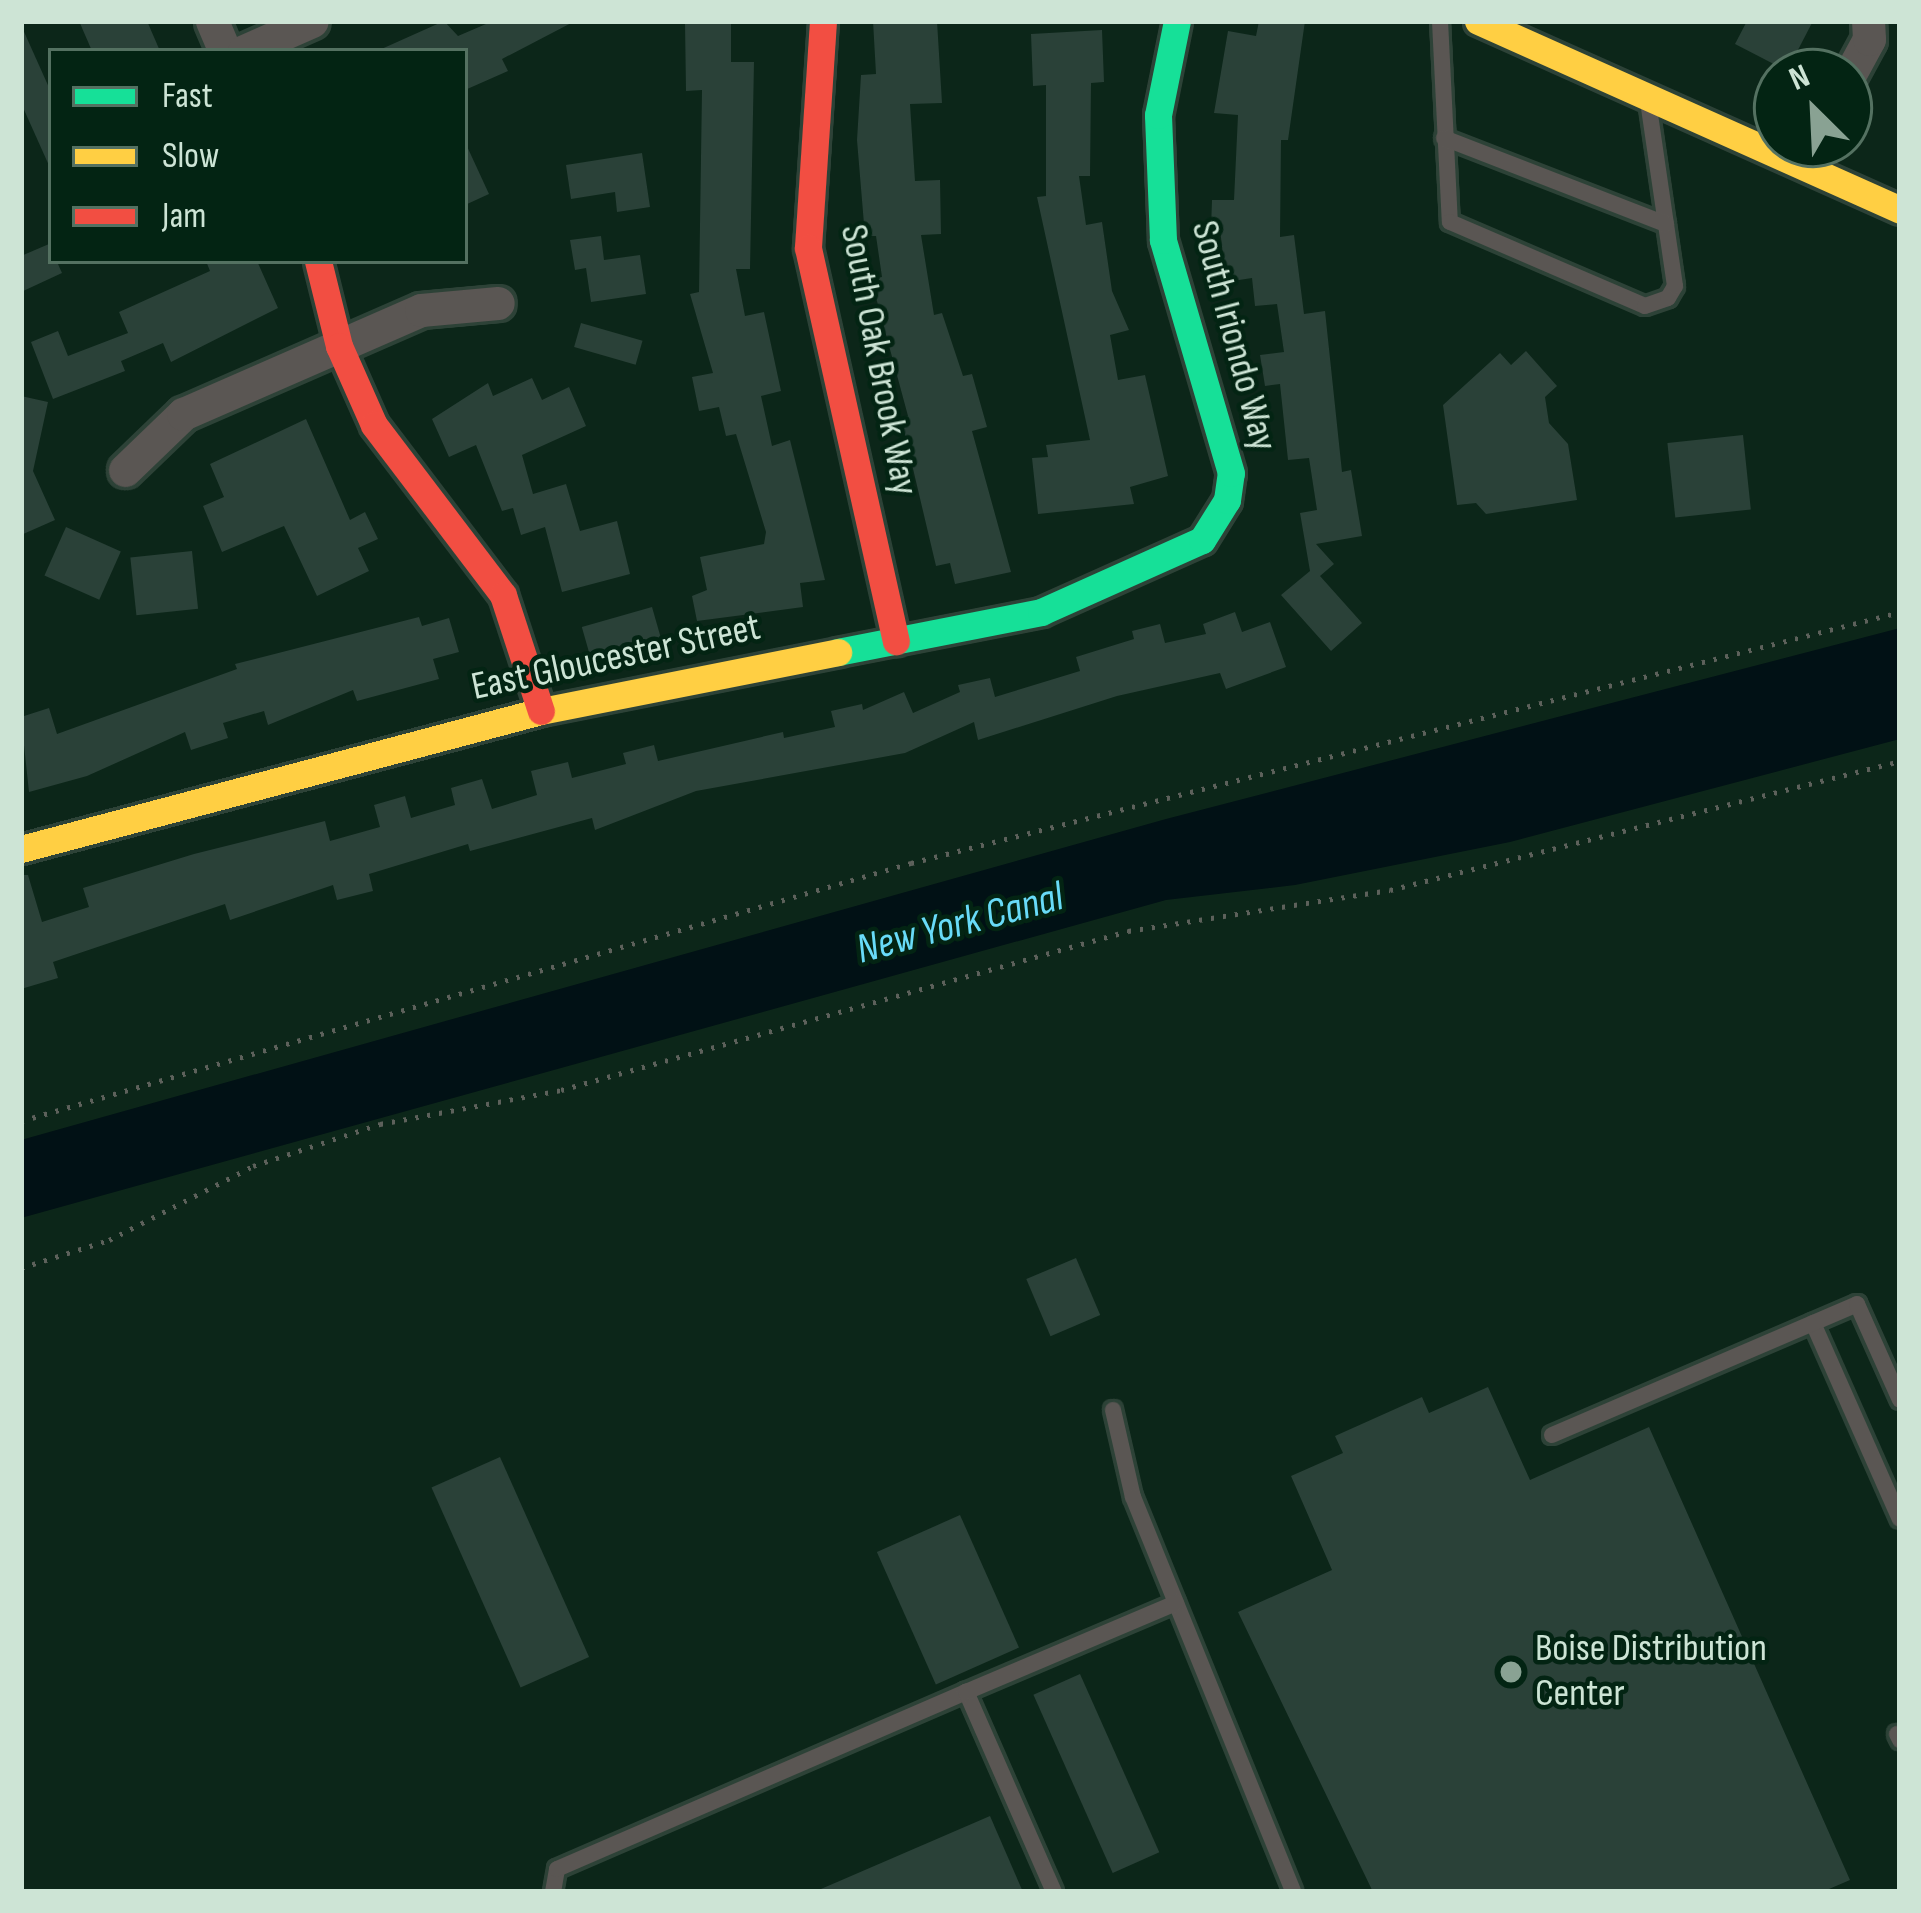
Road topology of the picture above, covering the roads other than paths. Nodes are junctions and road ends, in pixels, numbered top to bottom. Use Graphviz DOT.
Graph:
graph roads {
  1 [pos="312,21"];
  2 [pos="823,21"];
  3 [pos="1177,21"];
  4 [pos="1440,21"];
  5 [pos="1478,21"];
  6 [pos="251,48"];
  7 [pos="1648,98"];
  8 [pos="1753,136"];
  9 [pos="1444,138"];
  10 [pos="1828,168"];
  11 [pos="1900,210"];
  12 [pos="1666,224"];
  13 [pos="319,264"];
  14 [pos="498,303"];
  15 [pos="340,346"];
  16 [pos="125,470"];
  17 [pos="1215,526"];
  18 [pos="896,640"];
  19 [pos="541,711"];
  20 [pos="21,849"];
  21 [pos="1813,1323"];
  22 [pos="1900,1400"];
  23 [pos="1113,1410"];
  24 [pos="1552,1435"];
  25 [pos="1900,1519"];
  26 [pos="1176,1604"];
  27 [pos="966,1692"];
  28 [pos="1289,1891"];
  29 [pos="553,1892"];
  30 [pos="1054,1892"];
  1 -- 6 [label="street"];
  2 -- 18 [label="street, South Oak Brook Way"];
  3 -- 17 [label="street, South Iriondo Way"];
  4 -- 9 [label="lane"];
  5 -- 7 [label="street"];
  7 -- 8 [label="street"];
  7 -- 12 [label="lane"];
  9 -- 12 [label="lane"];
  9 -- 12 [label="lane"];
  10 -- 11 [label="street"];
  13 -- 15 [label="street"];
  14 -- 15 [label="street"];
  15 -- 16 [label="street"];
  15 -- 19 [label="street"];
  17 -- 18 [label="street, East Gloucester Street"];
  18 -- 19 [label="street, East Gloucester Street"];
  19 -- 20 [label="street, East Gloucester Street"];
  21 -- 22 [label="lane"];
  21 -- 24 [label="lane"];
  21 -- 25 [label="lane"];
  23 -- 26 [label="lane"];
  26 -- 27 [label="lane"];
  26 -- 28 [label="lane"];
  27 -- 29 [label="lane"];
  27 -- 30 [label="lane"];
}
